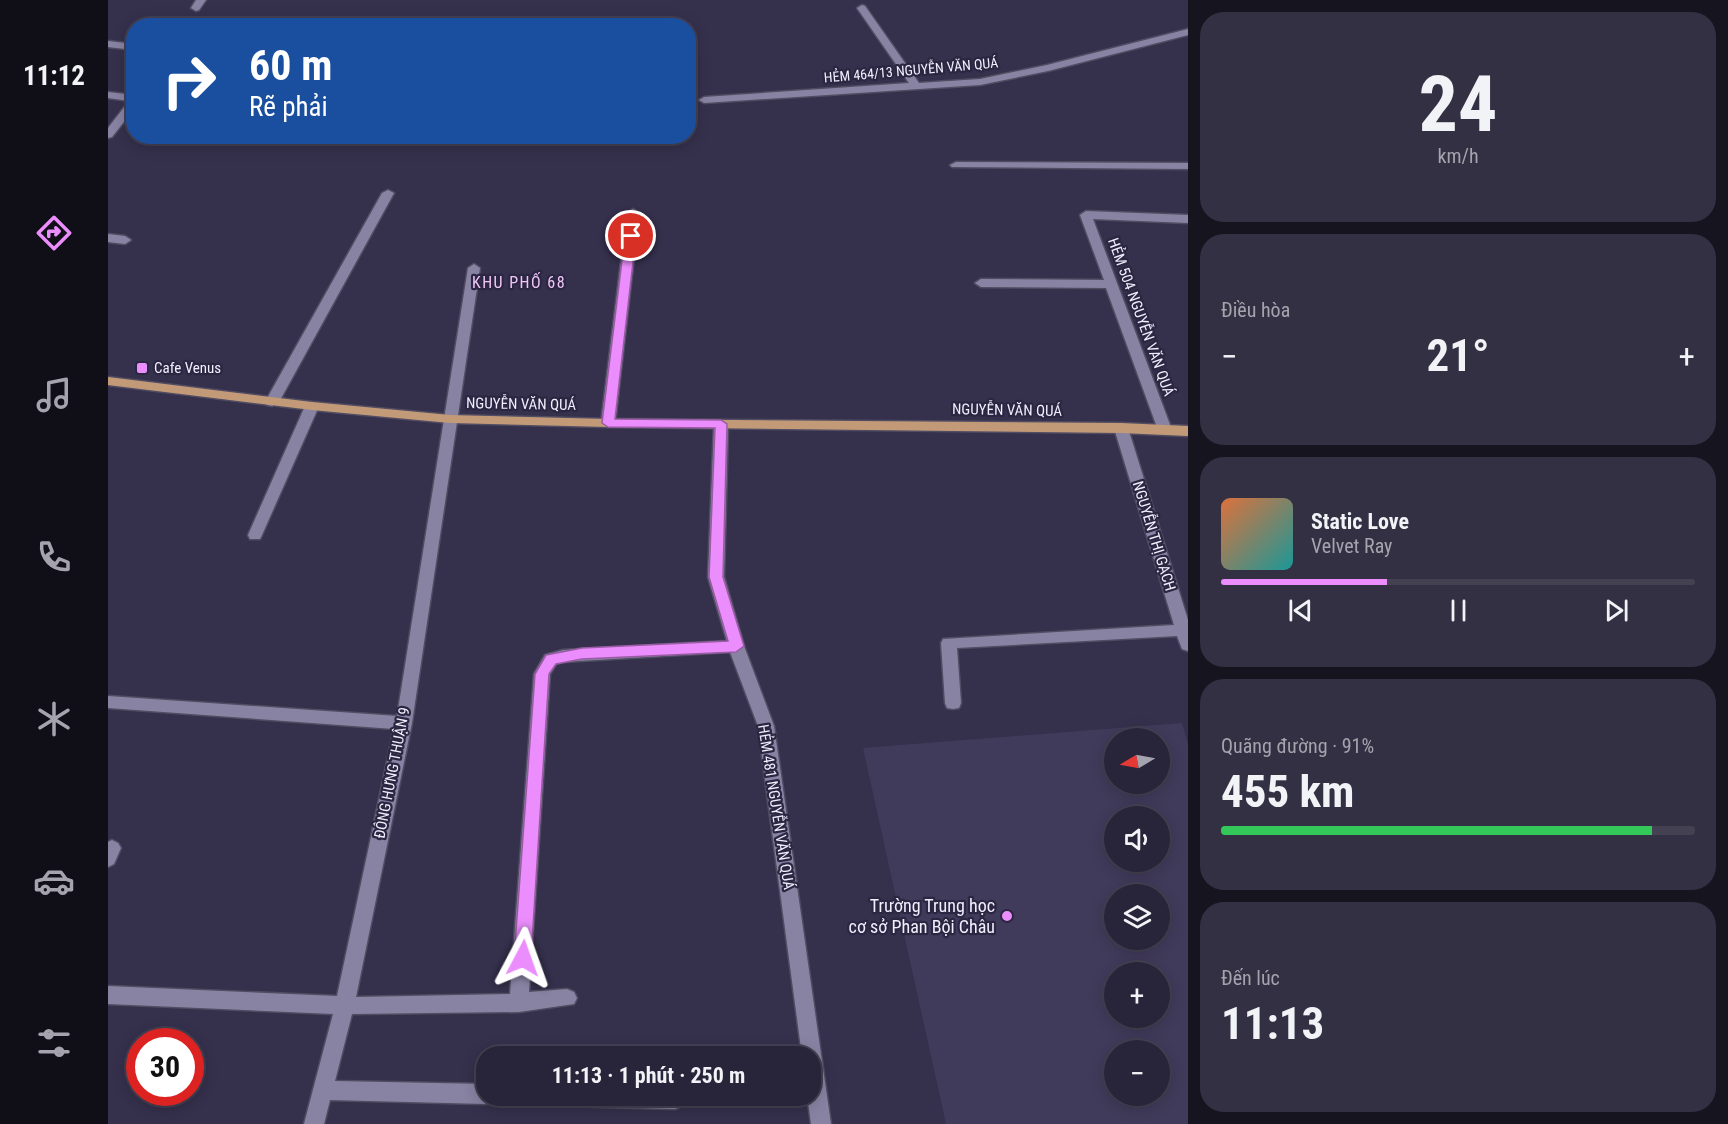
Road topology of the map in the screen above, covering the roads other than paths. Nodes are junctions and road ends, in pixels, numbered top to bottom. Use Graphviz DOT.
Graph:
graph roads {
  1 [pos="862,8"];
  2 [pos="1188,32"];
  3 [pos="108,44"];
  4 [pos="126,46"];
  5 [pos="917,87"];
  6 [pos="108,95"];
  7 [pos="126,98"];
  8 [pos="704,100"];
  9 [pos="126,110"];
  10 [pos="108,135"];
  11 [pos="956,165"];
  12 [pos="1188,166"];
  13 [pos="388,193"];
  14 [pos="633,213"];
  15 [pos="1188,219"];
  16 [pos="108,238"];
  17 [pos="125,240"];
  18 [pos="474,268"];
  19 [pos="981,283"];
  20 [pos="1112,284"];
  21 [pos="108,381"];
  22 [pos="272,402"];
  23 [pos="312,406"];
  24 [pos="450,419"];
  25 [pos="608,423"];
  26 [pos="721,424"];
  27 [pos="1121,428"];
  28 [pos="1165,430"];
  29 [pos="1188,431"];
  30 [pos="255,536"];
  31 [pos="1186,638"];
  32 [pos="736,646"];
  33 [pos="108,702"];
  34 [pos="953,703"];
  35 [pos="404,723"];
  36 [pos="108,995"];
  37 [pos="567,998"];
  38 [pos="519,1003"];
  39 [pos="345,1005"];
  40 [pos="321,1090"];
  41 [pos="476,1094"];
  42 [pos="314,1124"];
  43 [pos="821,1124"];
  1 -- 5 [label="street"];
  2 -- 5 [label="street, HẺM 464/13 NGUYỄN VĂN QUÁ"];
  3 -- 4 [label="street"];
  5 -- 8 [label="street, HẺM 464/13 NGUYỄN VĂN QUÁ"];
  6 -- 7 [label="street"];
  9 -- 10 [label="street"];
  11 -- 12 [label="street"];
  13 -- 22 [label="street"];
  14 -- 25 [label="street"];
  15 -- 20 [label="street, HẺM 504 NGUYỄN VĂN QUÁ"];
  16 -- 17 [label="street"];
  18 -- 24 [label="street, ĐÔNG HƯNG THUẬN 9"];
  19 -- 20 [label="street"];
  20 -- 28 [label="street, HẺM 504 NGUYỄN VĂN QUÁ"];
  21 -- 22 [label="main road, NGUYỄN VĂN QUÁ"];
  22 -- 23 [label="main road, NGUYỄN VĂN QUÁ"];
  23 -- 24 [label="main road, NGUYỄN VĂN QUÁ"];
  23 -- 30 [label="street"];
  24 -- 25 [label="main road, NGUYỄN VĂN QUÁ"];
  24 -- 35 [label="street, ĐÔNG HƯNG THUẬN 9"];
  25 -- 26 [label="main road, NGUYỄN VĂN QUÁ"];
  26 -- 27 [label="main road, NGUYỄN VĂN QUÁ"];
  26 -- 32 [label="street, HẺM 481 NGUYỄN VĂN QUÁ"];
  27 -- 28 [label="main road, NGUYỄN VĂN QUÁ"];
  27 -- 31 [label="street, NGUYỄN THỊ GẠCH"];
  28 -- 29 [label="main road, NGUYỄN VĂN QUÁ"];
  31 -- 34 [label="street"];
  32 -- 38 [label="street"];
  32 -- 43 [label="street, HẺM 481 NGUYỄN VĂN QUÁ"];
  33 -- 35 [label="street"];
  35 -- 39 [label="street, ĐÔNG HƯNG THUẬN 9"];
  36 -- 39 [label="street"];
  37 -- 38 [label="street"];
  38 -- 39 [label="street"];
  39 -- 40 [label="street, ĐÔNG HƯNG THUẬN 9"];
  40 -- 41 [label="street"];
  40 -- 42 [label="street, ĐÔNG HƯNG THUẬN 9"];
}
